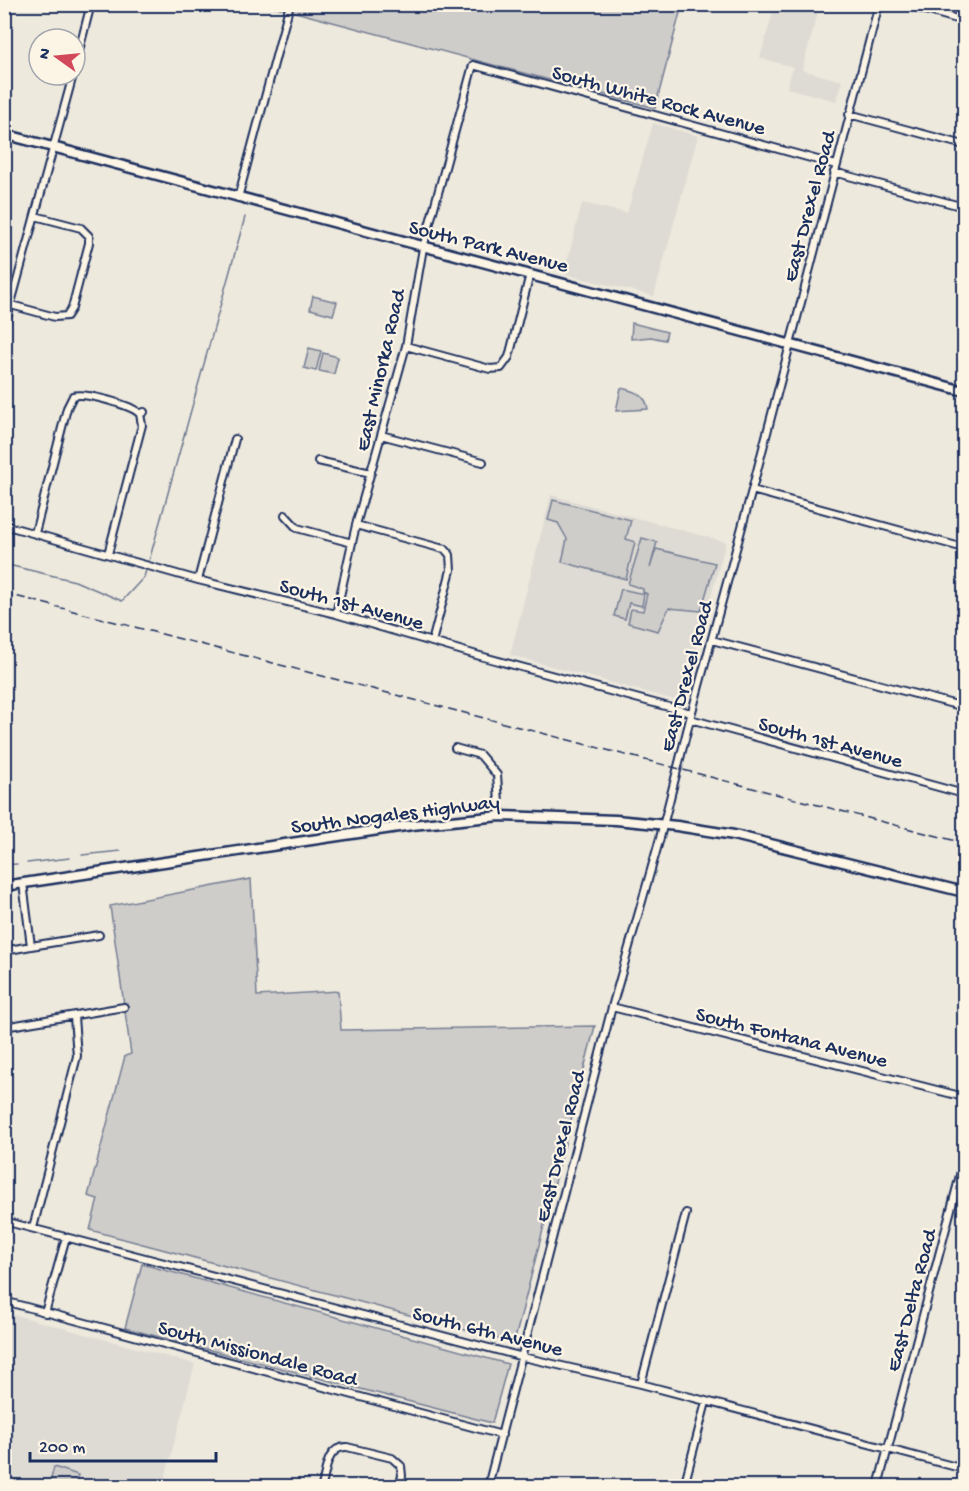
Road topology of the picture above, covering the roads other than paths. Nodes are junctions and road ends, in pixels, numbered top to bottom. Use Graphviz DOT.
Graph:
graph roads {
  1 [pos="91,4"];
  2 [pos="290,4"];
  3 [pos="879,4"];
  4 [pos="904,4"];
  5 [pos="964,21"];
  6 [pos="85,27"];
  7 [pos="473,65"];
  8 [pos="70,87"];
  9 [pos="849,114"];
  10 [pos="4,134"];
  11 [pos="964,145"];
  12 [pos="54,148"];
  13 [pos="836,165"];
  14 [pos="834,172"];
  15 [pos="238,198"];
  16 [pos="964,207"];
  17 [pos="35,216"];
  18 [pos="423,248"];
  19 [pos="530,274"];
  20 [pos="11,305"];
  21 [pos="4,329"];
  22 [pos="789,343"];
  23 [pos="406,346"];
  24 [pos="964,391"];
  25 [pos="381,435"];
  26 [pos="235,439"];
  27 [pos="318,461"];
  28 [pos="483,462"];
  29 [pos="371,473"];
  30 [pos="752,490"];
  31 [pos="285,515"];
  32 [pos="4,525"];
  33 [pos="356,525"];
  34 [pos="35,533"];
  35 [pos="352,543"];
  36 [pos="964,548"];
  37 [pos="108,554"];
  38 [pos="198,580"];
  39 [pos="336,614"];
  40 [pos="712,640"];
  41 [pos="432,642"];
  42 [pos="964,707"];
  43 [pos="690,716"];
  44 [pos="455,748"];
  45 [pos="964,794"];
  46 [pos="500,816"];
  47 [pos="664,826"];
  48 [pos="23,883"];
  49 [pos="4,886"];
  50 [pos="964,892"];
  51 [pos="99,935"];
  52 [pos="31,946"];
  53 [pos="4,951"];
  54 [pos="124,1007"];
  55 [pos="612,1007"];
  56 [pos="74,1017"];
  57 [pos="4,1027"];
  58 [pos="964,1097"];
  59 [pos="964,1160"];
  60 [pos="686,1213"];
  61 [pos="4,1221"];
  62 [pos="33,1228"];
  63 [pos="66,1238"];
  64 [pos="4,1301"];
  65 [pos="45,1312"];
  66 [pos="523,1357"];
  67 [pos="640,1384"];
  68 [pos="706,1402"];
  69 [pos="502,1435"];
  70 [pos="333,1441"];
  71 [pos="337,1448"];
  72 [pos="888,1449"];
  73 [pos="964,1470"];
  74 [pos="322,1486"];
  75 [pos="399,1486"];
  76 [pos="488,1486"];
  77 [pos="684,1486"];
  78 [pos="878,1486"];
  1 -- 6 [label="street"];
  2 -- 15 [label="street"];
  3 -- 9 [label="street, East Drexel Road"];
  4 -- 5 [label="street"];
  7 -- 13 [label="street, South White Rock Avenue"];
  7 -- 18 [label="street, East Minorka Road"];
  8 -- 12 [label="street"];
  9 -- 11 [label="street"];
  9 -- 13 [label="street, East Drexel Road"];
  10 -- 12 [label="main road, South Park Avenue"];
  12 -- 15 [label="main road, South Park Avenue"];
  12 -- 17 [label="street"];
  13 -- 14 [label="street, East Drexel Road"];
  14 -- 16 [label="street"];
  14 -- 22 [label="street, East Drexel Road"];
  15 -- 18 [label="main road, South Park Avenue"];
  17 -- 20 [label="street"];
  17 -- 20 [label="street"];
  18 -- 19 [label="main road, South Park Avenue"];
  18 -- 23 [label="street, East Minorka Road"];
  19 -- 22 [label="main road, South Park Avenue"];
  19 -- 23 [label="street"];
  20 -- 21 [label="street"];
  22 -- 24 [label="main road, South Park Avenue"];
  22 -- 30 [label="street, East Drexel Road"];
  23 -- 25 [label="street, East Minorka Road"];
  25 -- 28 [label="street"];
  25 -- 29 [label="street, East Minorka Road"];
  26 -- 38 [label="street"];
  27 -- 29 [label="street"];
  29 -- 33 [label="street, East Minorka Road"];
  30 -- 36 [label="street"];
  30 -- 40 [label="street, East Drexel Road"];
  31 -- 35 [label="street"];
  32 -- 34 [label="street, South 1st Avenue"];
  33 -- 35 [label="street, East Minorka Road"];
  33 -- 41 [label="street"];
  34 -- 37 [label="street, South 1st Avenue"];
  34 -- 37 [label="street"];
  35 -- 39 [label="street, East Minorka Road"];
  37 -- 38 [label="street, South 1st Avenue"];
  38 -- 39 [label="street, South 1st Avenue"];
  39 -- 41 [label="street, South 1st Avenue"];
  40 -- 42 [label="street"];
  40 -- 43 [label="street, East Drexel Road"];
  41 -- 43 [label="street, South 1st Avenue"];
  43 -- 45 [label="street, South 1st Avenue"];
  43 -- 47 [label="street, East Drexel Road"];
  44 -- 46 [label="street"];
  46 -- 47 [label="main road, South Nogales Highway"];
  46 -- 48 [label="main road, South Nogales Highway"];
  47 -- 50 [label="main road, South Nogales Highway"];
  47 -- 55 [label="street, East Drexel Road"];
  48 -- 49 [label="main road, South Nogales Highway"];
  48 -- 52 [label="street"];
  51 -- 52 [label="street"];
  52 -- 53 [label="street"];
  54 -- 56 [label="street"];
  55 -- 58 [label="street, South Fontana Avenue"];
  55 -- 66 [label="street, East Drexel Road"];
  56 -- 57 [label="street"];
  56 -- 62 [label="street"];
  59 -- 72 [label="street, East Delta Road"];
  60 -- 67 [label="street"];
  61 -- 62 [label="street, South 6th Avenue"];
  62 -- 63 [label="street, South 6th Avenue"];
  63 -- 65 [label="street"];
  63 -- 66 [label="street, South 6th Avenue"];
  64 -- 65 [label="street, South Missiondale Road"];
  65 -- 69 [label="street, South Missiondale Road"];
  66 -- 67 [label="street, South 6th Avenue"];
  66 -- 69 [label="street, East Drexel Road"];
  67 -- 68 [label="street, South 6th Avenue"];
  68 -- 72 [label="street, South 6th Avenue"];
  68 -- 77 [label="street"];
  69 -- 76 [label="street, East Drexel Road"];
  70 -- 71 [label="street"];
  71 -- 74 [label="street"];
  71 -- 75 [label="street"];
  72 -- 73 [label="street, South 6th Avenue"];
  72 -- 78 [label="street, East Delta Road"];
}
